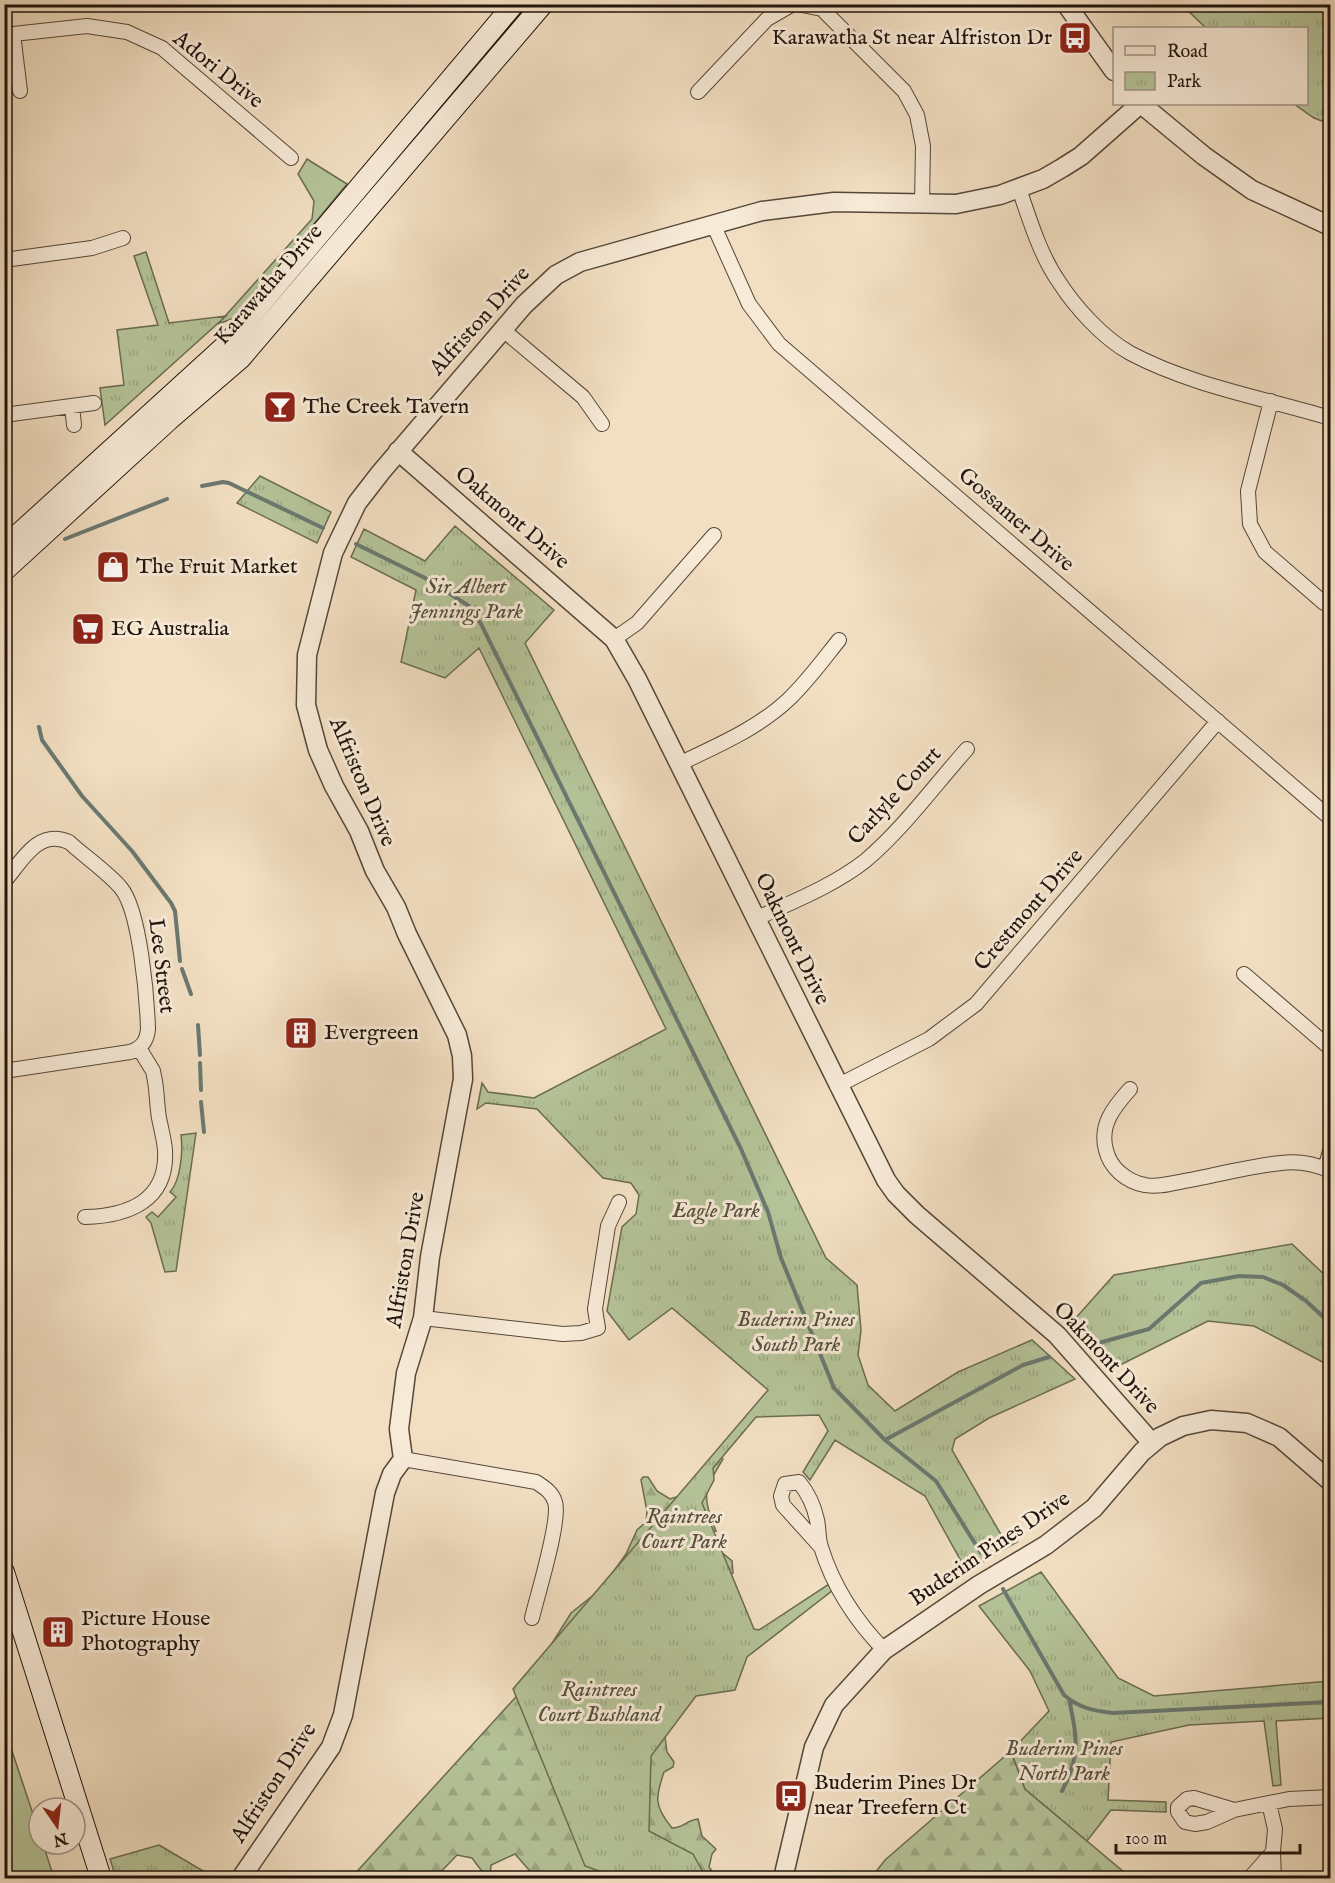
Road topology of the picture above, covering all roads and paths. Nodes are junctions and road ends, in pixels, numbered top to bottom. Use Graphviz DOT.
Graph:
graph roads {
  1 [pos="514,4"];
  2 [pos="543,4"];
  3 [pos="795,4"];
  4 [pos="1066,4"];
  5 [pos="9,35"];
  6 [pos="1113,70"];
  7 [pos="20,91"];
  8 [pos="698,92"];
  9 [pos="1140,105"];
  10 [pos="1142,105"];
  11 [pos="291,158"];
  12 [pos="1019,189"];
  13 [pos="922,204"];
  14 [pos="713,224"];
  15 [pos="1330,226"];
  16 [pos="123,238"];
  17 [pos="4,260"];
  18 [pos="502,328"];
  19 [pos="1270,401"];
  20 [pos="94,403"];
  21 [pos="72,406"];
  22 [pos="4,415"];
  23 [pos="1330,418"];
  24 [pos="602,424"];
  25 [pos="75,425"];
  26 [pos="398,451"];
  27 [pos="714,534"];
  28 [pos="4,547"];
  29 [pos="6,570"];
  30 [pos="1324,603"];
  31 [pos="614,639"];
  32 [pos="839,640"];
  33 [pos="1218,721"];
  34 [pos="967,749"];
  35 [pos="679,764"];
  36 [pos="1330,818"];
  37 [pos="4,882"];
  38 [pos="755,919"];
  39 [pos="1244,974"];
  40 [pos="139,1048"];
  41 [pos="1330,1048"];
  42 [pos="4,1071"];
  43 [pos="837,1086"];
  44 [pos="1130,1089"];
  45 [pos="1330,1151"];
  46 [pos="1328,1170"];
  47 [pos="619,1202"];
  48 [pos="85,1217"];
  49 [pos="423,1318"];
  50 [pos="1152,1443"];
  51 [pos="403,1459"];
  52 [pos="1330,1481"];
  53 [pos="820,1546"];
  54 [pos="4,1572"];
  55 [pos="532,1618"];
  56 [pos="884,1650"];
  57 [pos="1330,1797"];
  58 [pos="1269,1803"];
  59 [pos="1234,1810"];
  60 [pos="1272,1852"];
  61 [pos="101,1878"];
  62 [pos="241,1878"];
  63 [pos="784,1878"];
  64 [pos="1250,1878"];
  65 [pos="1274,1878"];
  1 -- 28 [label="main road, Karawatha Drive"];
  2 -- 29 [label="main road, Karawatha Drive"];
  3 -- 8 [label="street"];
  3 -- 13 [label="street"];
  4 -- 6 [label="street"];
  5 -- 7 [label="street"];
  5 -- 11 [label="street, Adori Drive"];
  9 -- 12 [label="street, Alfriston Drive"];
  10 -- 15 [label="street"];
  12 -- 13 [label="street, Alfriston Drive"];
  12 -- 19 [label="street"];
  13 -- 14 [label="street, Alfriston Drive"];
  14 -- 18 [label="street, Alfriston Drive"];
  14 -- 33 [label="street, Gossamer Drive"];
  16 -- 17 [label="street"];
  18 -- 24 [label="street"];
  18 -- 26 [label="street, Alfriston Drive"];
  19 -- 23 [label="street"];
  19 -- 30 [label="street"];
  20 -- 21 [label="street"];
  21 -- 22 [label="street"];
  21 -- 25 [label="street"];
  26 -- 31 [label="street, Oakmont Drive"];
  26 -- 49 [label="street, Alfriston Drive"];
  27 -- 31 [label="street"];
  31 -- 35 [label="street, Oakmont Drive"];
  32 -- 35 [label="street"];
  33 -- 36 [label="street, Gossamer Drive"];
  33 -- 43 [label="street, Crestmont Drive"];
  34 -- 38 [label="street, Carlyle Court"];
  35 -- 38 [label="street, Oakmont Drive"];
  37 -- 40 [label="street, Lee Street"];
  38 -- 43 [label="street, Oakmont Drive"];
  39 -- 41 [label="street"];
  40 -- 42 [label="street"];
  40 -- 48 [label="street"];
  43 -- 50 [label="street, Oakmont Drive"];
  44 -- 46 [label="street"];
  45 -- 46 [label="street"];
  47 -- 49 [label="street"];
  49 -- 51 [label="street, Alfriston Drive"];
  50 -- 52 [label="street, Buderim Pines Drive"];
  50 -- 56 [label="street, Buderim Pines Drive"];
  51 -- 55 [label="street"];
  51 -- 62 [label="street, Alfriston Drive"];
  53 -- 56 [label="street"];
  54 -- 61 [label="main road"];
  56 -- 63 [label="street, Buderim Pines Drive"];
  57 -- 58 [label="street"];
  58 -- 59 [label="street"];
  58 -- 60 [label="street"];
  60 -- 64 [label="street"];
  60 -- 65 [label="street"];
}
